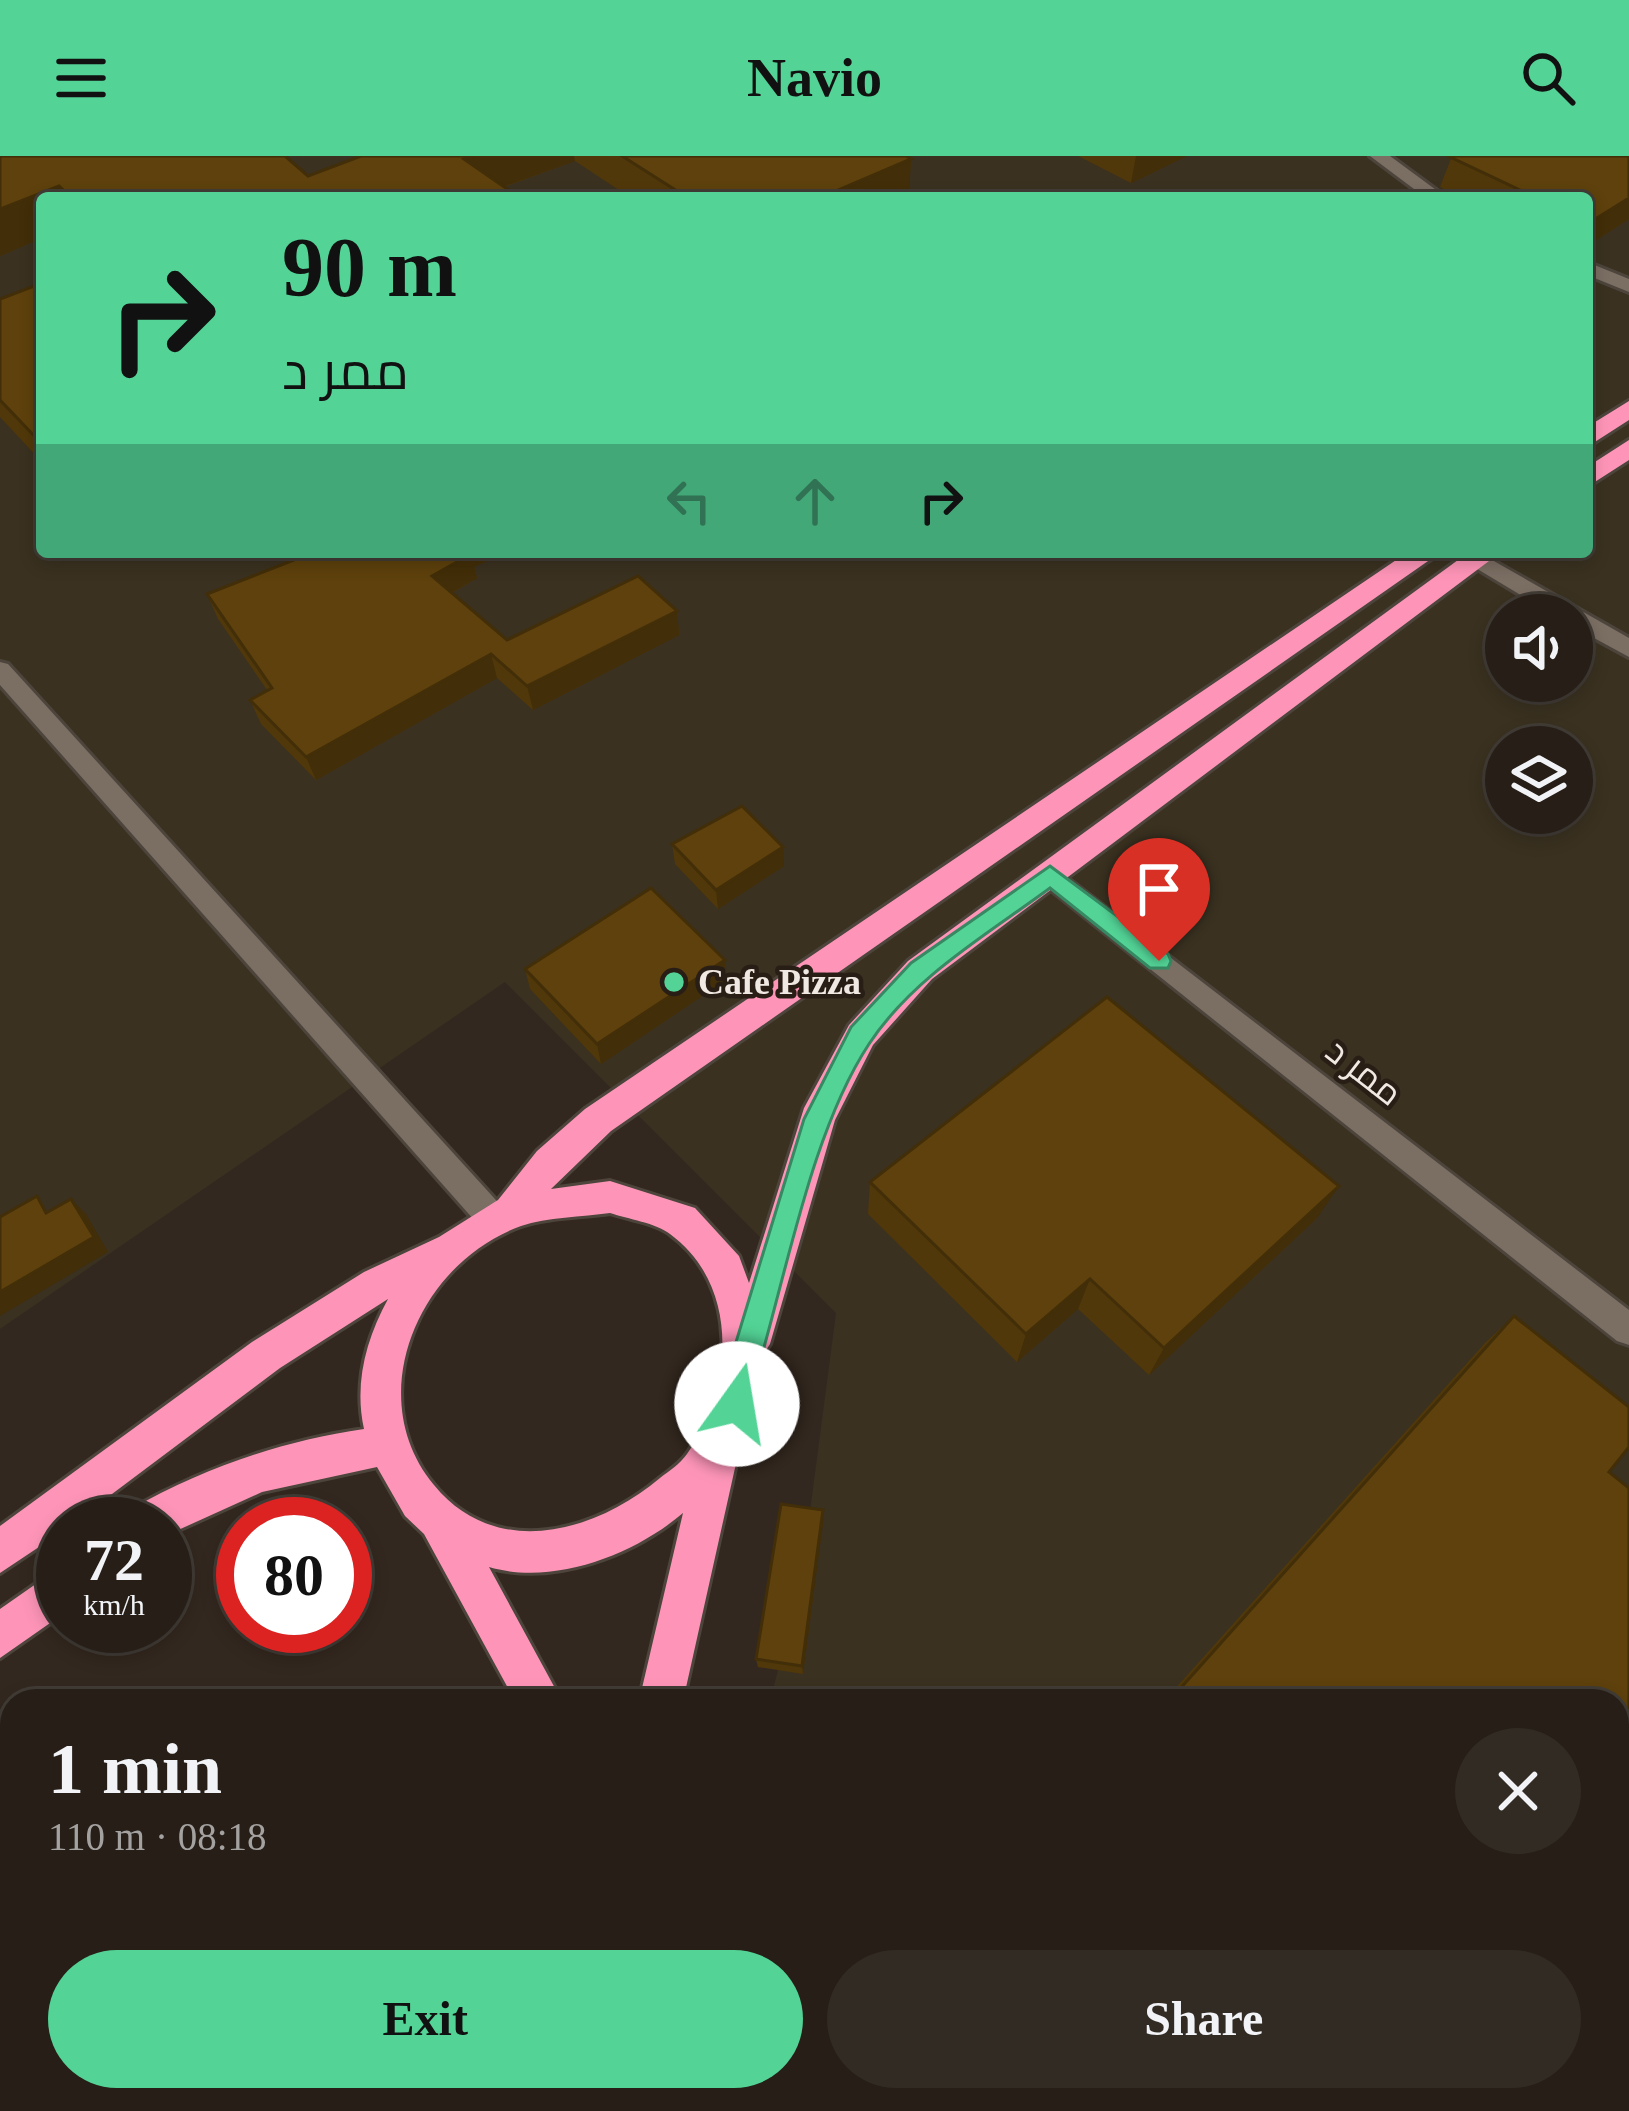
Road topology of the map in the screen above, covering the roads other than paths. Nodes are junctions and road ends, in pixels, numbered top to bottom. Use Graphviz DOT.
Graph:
graph roads {
  1 [pos="1379,156"];
  2 [pos="1430,192"];
  3 [pos="1593,271"];
  4 [pos="1629,286"];
  5 [pos="1629,408"];
  6 [pos="1593,435"];
  7 [pos="1629,448"];
  8 [pos="1593,474"];
  9 [pos="1418,558"];
  10 [pos="1478,558"];
  11 [pos="1487,558"];
  12 [pos="1629,649"];
  13 [pos="0,670"];
  14 [pos="1050,875"];
  15 [pos="489,1224"];
  16 [pos="1629,1330"];
  17 [pos="744,1365"];
  18 [pos="719,1445"];
  19 [pos="386,1446"];
  20 [pos="192,1501"];
  21 [pos="442,1526"];
  22 [pos="0,1552"];
  23 [pos="36,1608"];
  24 [pos="0,1636"];
  25 [pos="533,1689"];
  26 [pos="664,1689"];
  1 -- 2 [label="lane"];
  3 -- 4 [label="lane"];
  5 -- 6 [label="highway"];
  7 -- 8 [label="highway"];
  9 -- 15 [label="highway"];
  10 -- 14 [label="highway"];
  11 -- 12 [label="lane"];
  13 -- 15 [label="lane"];
  14 -- 16 [label="lane, ممر د"];
  14 -- 17 [label="highway"];
  15 -- 17 [label="highway"];
  15 -- 19 [label="highway"];
  15 -- 22 [label="highway"];
  17 -- 18 [label="highway"];
  18 -- 21 [label="highway"];
  18 -- 26 [label="highway"];
  19 -- 20 [label="highway"];
  19 -- 21 [label="highway"];
  21 -- 25 [label="highway"];
  23 -- 24 [label="highway"];
}
